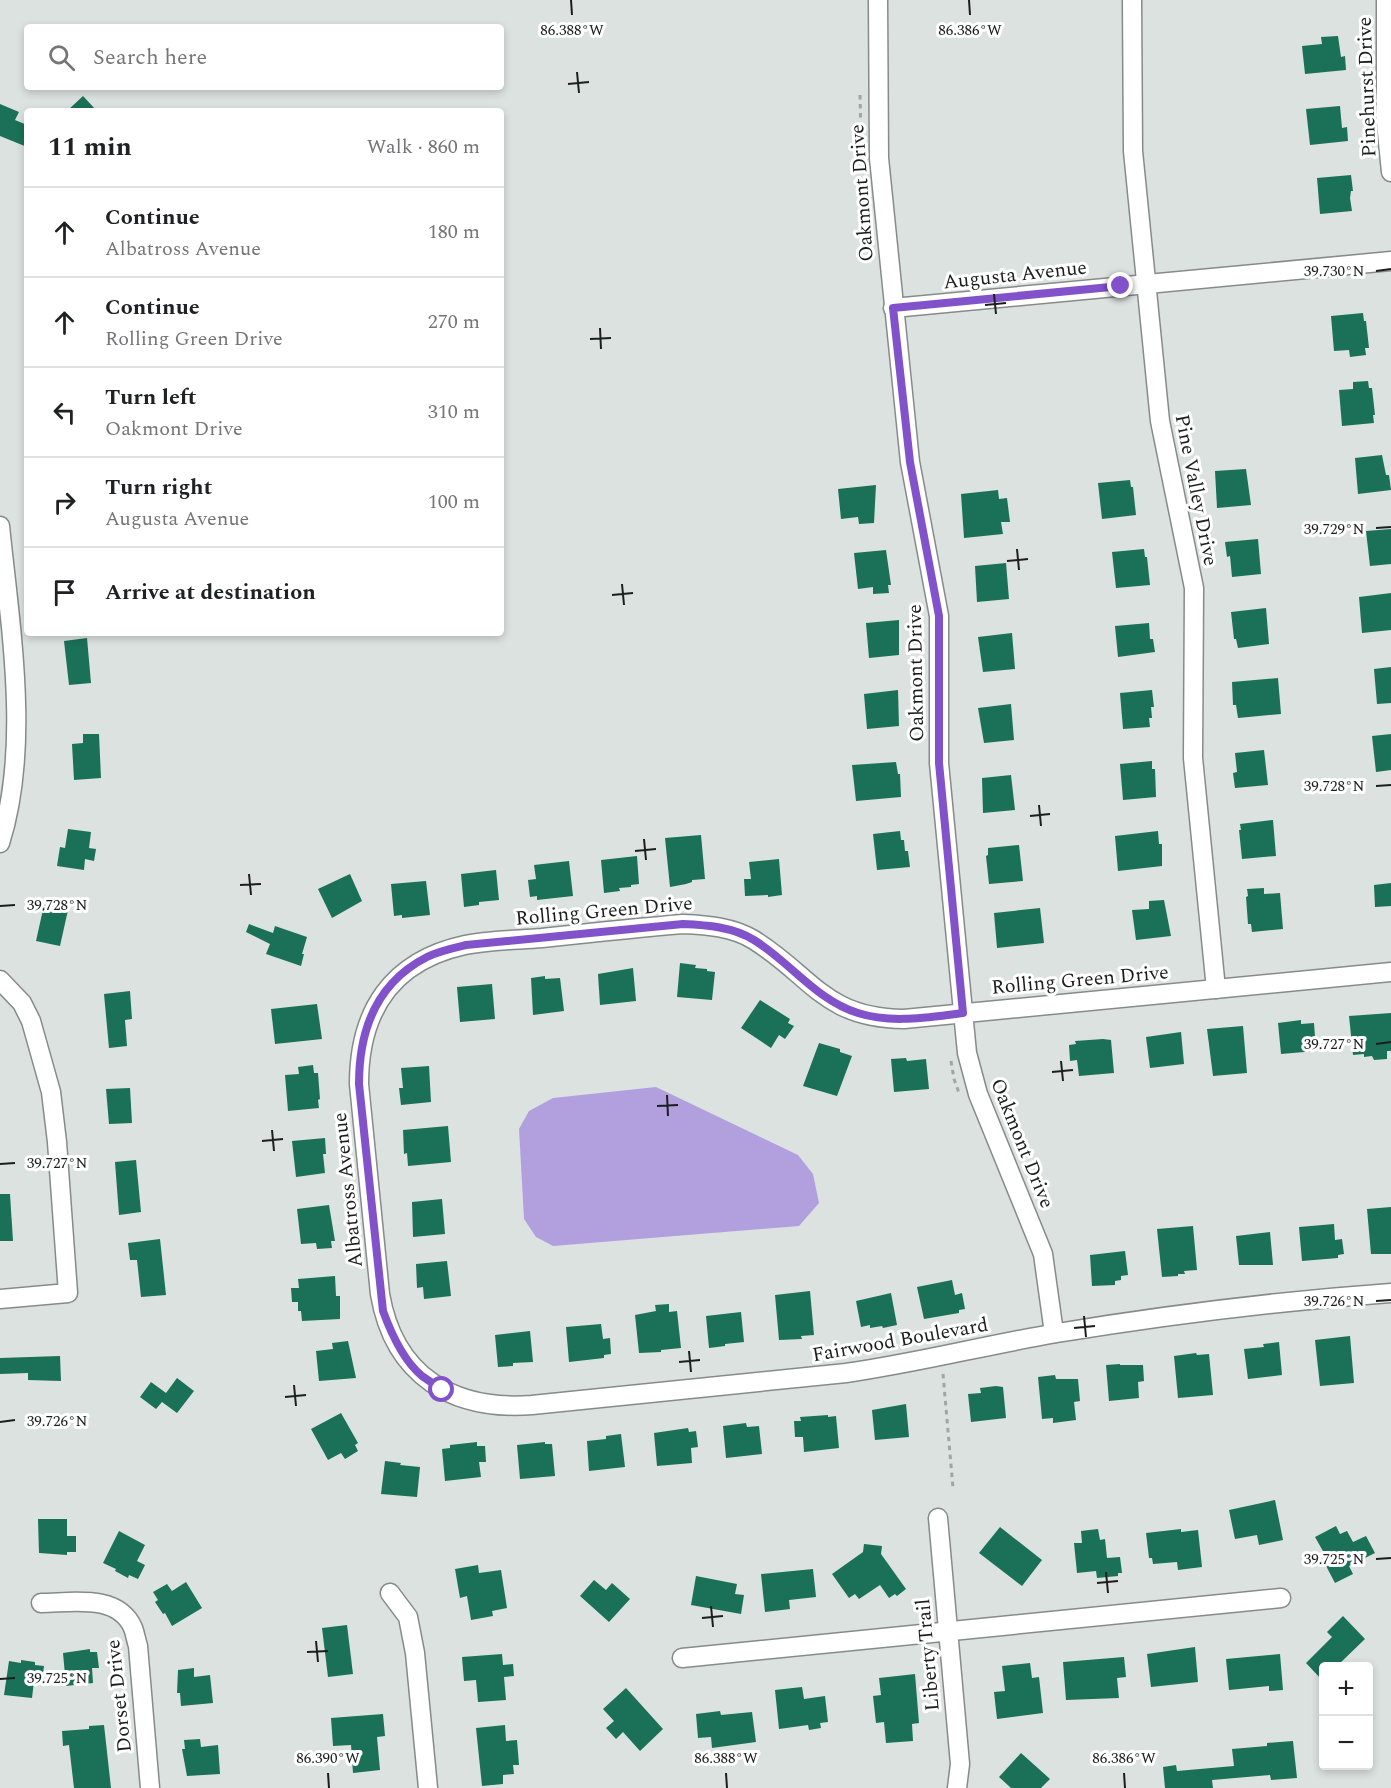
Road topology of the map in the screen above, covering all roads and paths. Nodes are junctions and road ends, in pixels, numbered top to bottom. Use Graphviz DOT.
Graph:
graph roads {
  1 [pos="878,0"];
  2 [pos="1132,0"];
  3 [pos="1386,0"];
  4 [pos="860,93"];
  5 [pos="861,140"];
  6 [pos="1391,172"];
  7 [pos="1391,261"];
  8 [pos="1146,284"];
  9 [pos="893,308"];
  10 [pos="0,526"];
  11 [pos="3,579"];
  12 [pos="0,843"];
  13 [pos="1391,972"];
  14 [pos="0,980"];
  15 [pos="1216,989"];
  16 [pos="384,994"];
  17 [pos="963,1013"];
  18 [pos="1391,1293"];
  19 [pos="0,1299"];
  20 [pos="1054,1334"];
  21 [pos="953,1372"];
  22 [pos="421,1376"];
  23 [pos="953,1488"];
  24 [pos="938,1518"];
  25 [pos="390,1593"];
  26 [pos="1281,1598"];
  27 [pos="41,1603"];
  28 [pos="948,1630"];
  29 [pos="682,1658"];
  30 [pos="150,1788"];
  31 [pos="429,1788"];
  32 [pos="957,1788"];
  1 -- 9 [label="street, Oakmont Drive"];
  2 -- 8 [label="street, Pine Valley Drive"];
  3 -- 6 [label="street, Pinehurst Drive"];
  4 -- 5 [label="path"];
  7 -- 8 [label="street, Augusta Avenue"];
  8 -- 9 [label="street, Augusta Avenue"];
  8 -- 15 [label="street, Pine Valley Drive"];
  9 -- 17 [label="street, Oakmont Drive"];
  10 -- 11 [label="street"];
  11 -- 12 [label="street"];
  13 -- 15 [label="street, Rolling Green Drive"];
  14 -- 19 [label="street"];
  15 -- 17 [label="street, Rolling Green Drive"];
  16 -- 17 [label="street, Rolling Green Drive"];
  16 -- 22 [label="street, Albatross Avenue"];
  17 -- 20 [label="street, Oakmont Drive"];
  18 -- 20 [label="street, Fairwood Boulevard"];
  20 -- 22 [label="street, Fairwood Boulevard"];
  21 -- 23 [label="path"];
  24 -- 28 [label="street, Liberty Trail"];
  25 -- 31 [label="street"];
  26 -- 28 [label="street"];
  27 -- 30 [label="street, Dorset Drive"];
  28 -- 29 [label="street"];
  28 -- 32 [label="street, Liberty Trail"];
}
